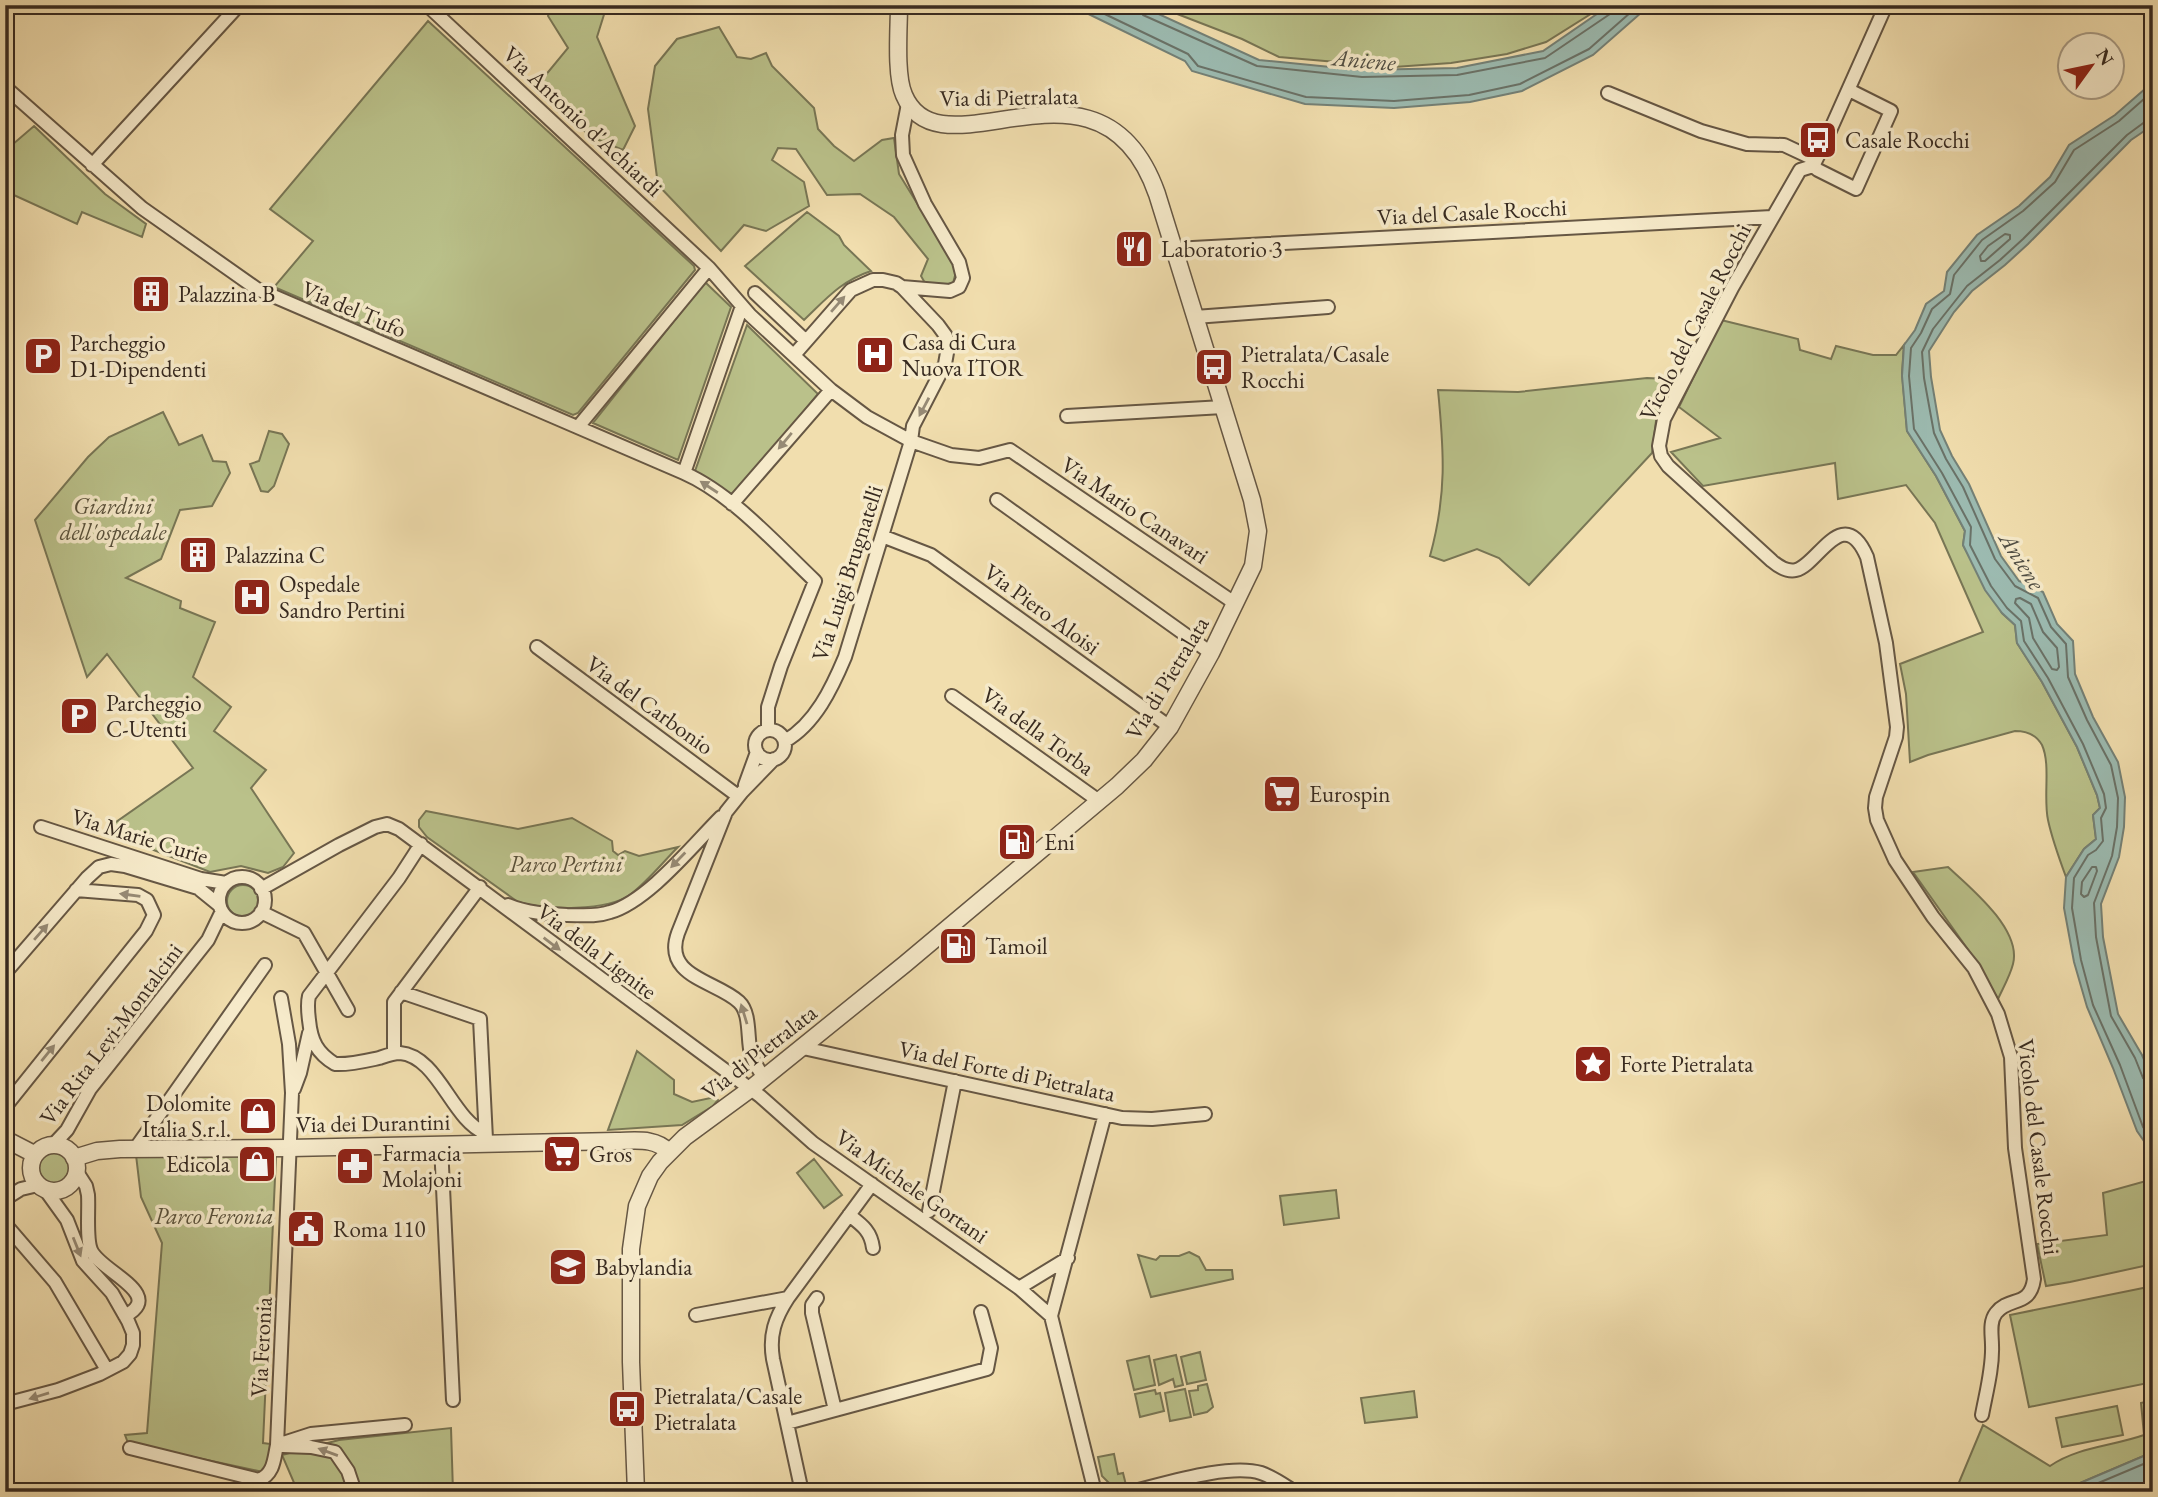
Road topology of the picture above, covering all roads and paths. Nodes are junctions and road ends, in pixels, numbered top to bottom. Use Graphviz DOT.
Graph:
graph roads {
  1 [pos="239,5"];
  2 [pos="427,5"];
  3 [pos="899,5"];
  4 [pos="1886,5"];
  5 [pos="5,87"];
  6 [pos="1849,90"];
  7 [pos="1608,93"];
  8 [pos="908,104"];
  9 [pos="1814,163"];
  10 [pos="92,164"];
  11 [pos="1772,217"];
  12 [pos="1174,249"];
  13 [pos="709,268"];
  14 [pos="902,287"];
  15 [pos="755,293"];
  16 [pos="741,306"];
  17 [pos="1328,307"];
  18 [pos="1195,317"];
  19 [pos="806,341"];
  20 [pos="794,355"];
  21 [pos="831,390"];
  22 [pos="1223,407"];
  23 [pos="1067,416"];
  24 [pos="578,427"];
  25 [pos="911,442"];
  26 [pos="1010,450"];
  27 [pos="684,473"];
  28 [pos="997,500"];
  29 [pos="733,504"];
  30 [pos="882,537"];
  31 [pos="1236,604"];
  32 [pos="537,648"];
  33 [pos="1211,653"];
  34 [pos="952,695"];
  35 [pos="1170,727"];
  36 [pos="768,730"];
  37 [pos="785,741"];
  38 [pos="757,752"];
  39 [pos="774,759"];
  40 [pos="740,794"];
  41 [pos="1098,801"];
  42 [pos="726,812"];
  43 [pos="41,827"];
  44 [pos="421,844"];
  45 [pos="226,883"];
  46 [pos="480,887"];
  47 [pos="261,889"];
  48 [pos="76,890"];
  49 [pos="499,901"];
  50 [pos="220,908"];
  51 [pos="261,912"];
  52 [pos="537,913"];
  53 [pos="528,926"];
  54 [pos="265,965"];
  55 [pos="5,973"];
  56 [pos="327,973"];
  57 [pos="401,992"];
  58 [pos="281,998"];
  59 [pos="348,1010"];
  60 [pos="310,1031"];
  61 [pos="803,1048"];
  62 [pos="394,1053"];
  63 [pos="764,1078"];
  64 [pos="955,1081"];
  65 [pos="750,1090"];
  66 [pos="292,1093"];
  67 [pos="5,1107"];
  68 [pos="1105,1114"];
  69 [pos="1205,1114"];
  70 [pos="486,1138"];
  71 [pos="5,1139"];
  72 [pos="53,1145"];
  73 [pos="441,1145"];
  74 [pos="290,1148"];
  75 [pos="135,1149"];
  76 [pos="669,1152"];
  77 [pos="34,1154"];
  78 [pos="76,1165"];
  79 [pos="872,1184"];
  80 [pos="41,1186"];
  81 [pos="5,1199"];
  82 [pos="929,1211"];
  83 [pos="849,1215"];
  84 [pos="5,1224"];
  85 [pos="873,1248"];
  86 [pos="1068,1258"];
  87 [pos="1019,1288"];
  88 [pos="788,1298"];
  89 [pos="817,1298"];
  90 [pos="981,1312"];
  91 [pos="696,1315"];
  92 [pos="125,1316"];
  93 [pos="1051,1316"];
  94 [pos="107,1370"];
  95 [pos="453,1400"];
  96 [pos="5,1405"];
  97 [pos="835,1410"];
  98 [pos="1982,1415"];
  99 [pos="787,1423"];
  100 [pos="405,1425"];
  101 [pos="277,1445"];
  102 [pos="130,1448"];
  103 [pos="355,1492"];
  104 [pos="636,1492"];
  105 [pos="802,1492"];
  106 [pos="1095,1492"];
  107 [pos="1130,1492"];
  108 [pos="1295,1492"];
  1 -- 10 [label="street"];
  2 -- 13 [label="street, Via Antonio d'Achiardi"];
  3 -- 8 [label="street, Via di Pietralata"];
  4 -- 6 [label="street, Vicolo del Casale Rocchi"];
  5 -- 10 [label="street, Via del Tufo"];
  6 -- 9 [label="street, Vicolo del Casale Rocchi"];
  6 -- 9 [label="street"];
  7 -- 9 [label="street"];
  8 -- 12 [label="street, Via di Pietralata"];
  8 -- 14 [label="street"];
  9 -- 11 [label="street, Vicolo del Casale Rocchi"];
  10 -- 24 [label="street, Via del Tufo"];
  11 -- 12 [label="street, Via del Casale Rocchi"];
  11 -- 98 [label="street, Vicolo del Casale Rocchi"];
  12 -- 18 [label="street, Via di Pietralata"];
  13 -- 16 [label="street, Via Antonio d'Achiardi"];
  13 -- 24 [label="street"];
  19 -- 14 [label="street, one-way"];
  14 -- 25 [label="street, Via Luigi Brugnatelli, one-way"];
  15 -- 19 [label="street"];
  16 -- 20 [label="street, Via Antonio d'Achiardi"];
  16 -- 27 [label="street"];
  17 -- 18 [label="street"];
  18 -- 22 [label="street, Via di Pietralata"];
  19 -- 20 [label="street"];
  20 -- 21 [label="street, Via Antonio d'Achiardi"];
  21 -- 25 [label="street, Via Antonio d'Achiardi"];
  21 -- 29 [label="street, one-way"];
  22 -- 23 [label="street"];
  22 -- 31 [label="street, Via di Pietralata"];
  24 -- 27 [label="street, Via del Tufo"];
  25 -- 26 [label="street, Via Antonio d'Achiardi"];
  25 -- 30 [label="street, Via Luigi Brugnatelli"];
  26 -- 31 [label="street, Via Mario Canavari"];
  29 -- 27 [label="street, Via del Tufo, one-way"];
  28 -- 33 [label="street"];
  29 -- 36 [label="street, Via del Tufo"];
  30 -- 35 [label="street, Via Piero Aloisi"];
  30 -- 37 [label="street, Via Luigi Brugnatelli"];
  31 -- 33 [label="street, Via di Pietralata"];
  32 -- 40 [label="street, Via del Carbonio"];
  33 -- 35 [label="street, Via di Pietralata"];
  34 -- 41 [label="street, Via della Torba"];
  35 -- 41 [label="street, Via di Pietralata"];
  36 -- 37 [label="street"];
  36 -- 38 [label="street"];
  37 -- 39 [label="street"];
  38 -- 39 [label="street"];
  38 -- 40 [label="street"];
  39 -- 40 [label="street"];
  40 -- 42 [label="street"];
  41 -- 61 [label="street, Via di Pietralata"];
  42 -- 52 [label="street, one-way"];
  63 -- 42 [label="street, one-way"];
  43 -- 45 [label="street, Via Marie Curie"];
  44 -- 46 [label="street, Via della Lignite"];
  44 -- 47 [label="street, Via della Lignite"];
  44 -- 56 [label="street"];
  45 -- 47 [label="street"];
  45 -- 50 [label="street"];
  46 -- 49 [label="street, Via della Lignite"];
  46 -- 57 [label="street"];
  47 -- 51 [label="street"];
  48 -- 50 [label="street"];
  55 -- 48 [label="street, one-way"];
  67 -- 48 [label="street, one-way"];
  49 -- 52 [label="street"];
  49 -- 53 [label="street, Via della Lignite"];
  50 -- 51 [label="street"];
  50 -- 72 [label="street, Via Rita Levi-Montalcini"];
  51 -- 56 [label="street"];
  52 -- 53 [label="street"];
  53 -- 65 [label="street, Via della Lignite, one-way"];
  54 -- 75 [label="street"];
  56 -- 59 [label="street"];
  56 -- 60 [label="street"];
  57 -- 62 [label="street"];
  57 -- 70 [label="street"];
  58 -- 66 [label="street"];
  60 -- 62 [label="street"];
  60 -- 66 [label="street"];
  61 -- 63 [label="street, Via di Pietralata"];
  61 -- 64 [label="street, Via del Forte di Pietralata"];
  62 -- 70 [label="street"];
  63 -- 65 [label="street, Via di Pietralata"];
  64 -- 68 [label="street, Via del Forte di Pietralata"];
  64 -- 82 [label="street"];
  65 -- 76 [label="street, Via di Pietralata"];
  65 -- 79 [label="street, Via Michele Gortani"];
  66 -- 74 [label="street, Via Feronia"];
  68 -- 69 [label="street, Via del Forte di Pietralata"];
  68 -- 86 [label="street"];
  70 -- 73 [label="street, Via dei Durantini"];
  70 -- 76 [label="street, Via dei Durantini"];
  71 -- 77 [label="street"];
  72 -- 77 [label="street"];
  72 -- 78 [label="street"];
  73 -- 74 [label="street, Via dei Durantini"];
  73 -- 95 [label="street"];
  74 -- 75 [label="street, Via dei Durantini"];
  74 -- 101 [label="street, Via Feronia"];
  75 -- 78 [label="street, Via dei Durantini"];
  76 -- 104 [label="street, Via di Pietralata"];
  77 -- 80 [label="street"];
  78 -- 80 [label="street, Via dei Durantini"];
  78 -- 92 [label="street"];
  79 -- 83 [label="street"];
  79 -- 87 [label="street, Via Michele Gortani"];
  80 -- 81 [label="street"];
  80 -- 92 [label="street, one-way"];
  83 -- 85 [label="street"];
  83 -- 88 [label="street"];
  84 -- 94 [label="street"];
  86 -- 87 [label="street"];
  86 -- 93 [label="street"];
  87 -- 93 [label="street, Via Michele Gortani"];
  88 -- 91 [label="street"];
  88 -- 99 [label="street"];
  89 -- 97 [label="street"];
  90 -- 97 [label="street"];
  92 -- 94 [label="street"];
  93 -- 106 [label="street"];
  94 -- 96 [label="street, one-way"];
  97 -- 99 [label="street"];
  99 -- 105 [label="street"];
  100 -- 101 [label="street"];
  101 -- 102 [label="street, Via Feronia"];
  103 -- 101 [label="street, one-way"];
  107 -- 108 [label="street"];
}
